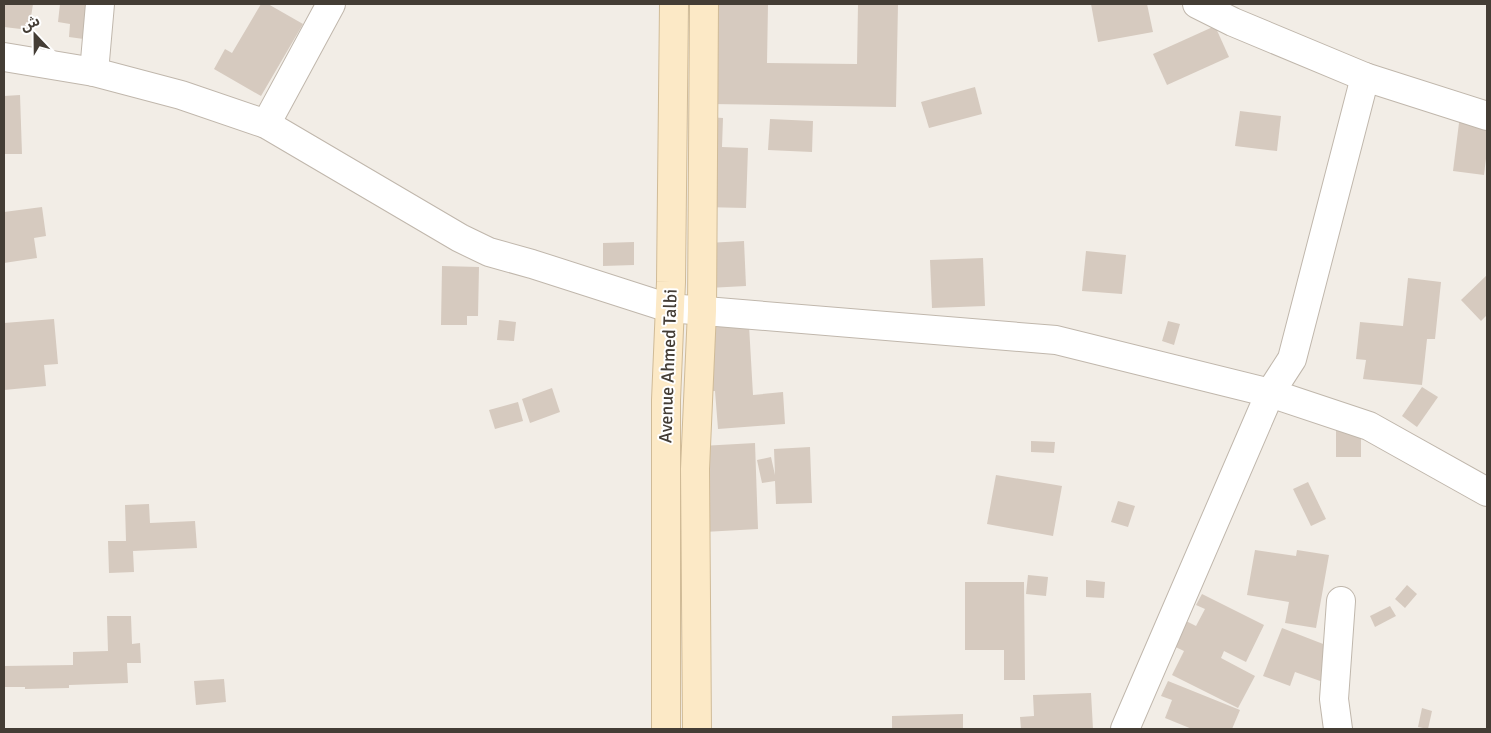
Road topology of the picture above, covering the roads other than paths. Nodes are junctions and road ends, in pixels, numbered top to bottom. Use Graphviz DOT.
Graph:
graph roads {
  1 [pos="100,4"];
  2 [pos="331,4"];
  3 [pos="674,4"];
  4 [pos="704,4"];
  5 [pos="1197,4"];
  6 [pos="4,57"];
  7 [pos="94,72"];
  8 [pos="1365,77"];
  9 [pos="1487,116"];
  10 [pos="266,124"];
  11 [pos="669,308"];
  12 [pos="702,310"];
  13 [pos="1270,393"];
  14 [pos="1487,492"];
  15 [pos="1341,601"];
  16 [pos="666,729"];
  17 [pos="697,729"];
  18 [pos="1125,729"];
  19 [pos="1338,729"];
  1 -- 7 [label="street"];
  2 -- 10 [label="street"];
  3 -- 11 [label="main road, Avenue Ahmed Talbi"];
  4 -- 12 [label="main road"];
  5 -- 8 [label="street"];
  6 -- 7 [label="street"];
  7 -- 10 [label="street"];
  8 -- 9 [label="street"];
  8 -- 13 [label="street"];
  10 -- 11 [label="street"];
  11 -- 12 [label="street"];
  11 -- 16 [label="main road, Avenue Ahmed Talbi"];
  12 -- 13 [label="street"];
  12 -- 17 [label="main road"];
  13 -- 14 [label="street"];
  13 -- 18 [label="street"];
  15 -- 19 [label="street"];
}
